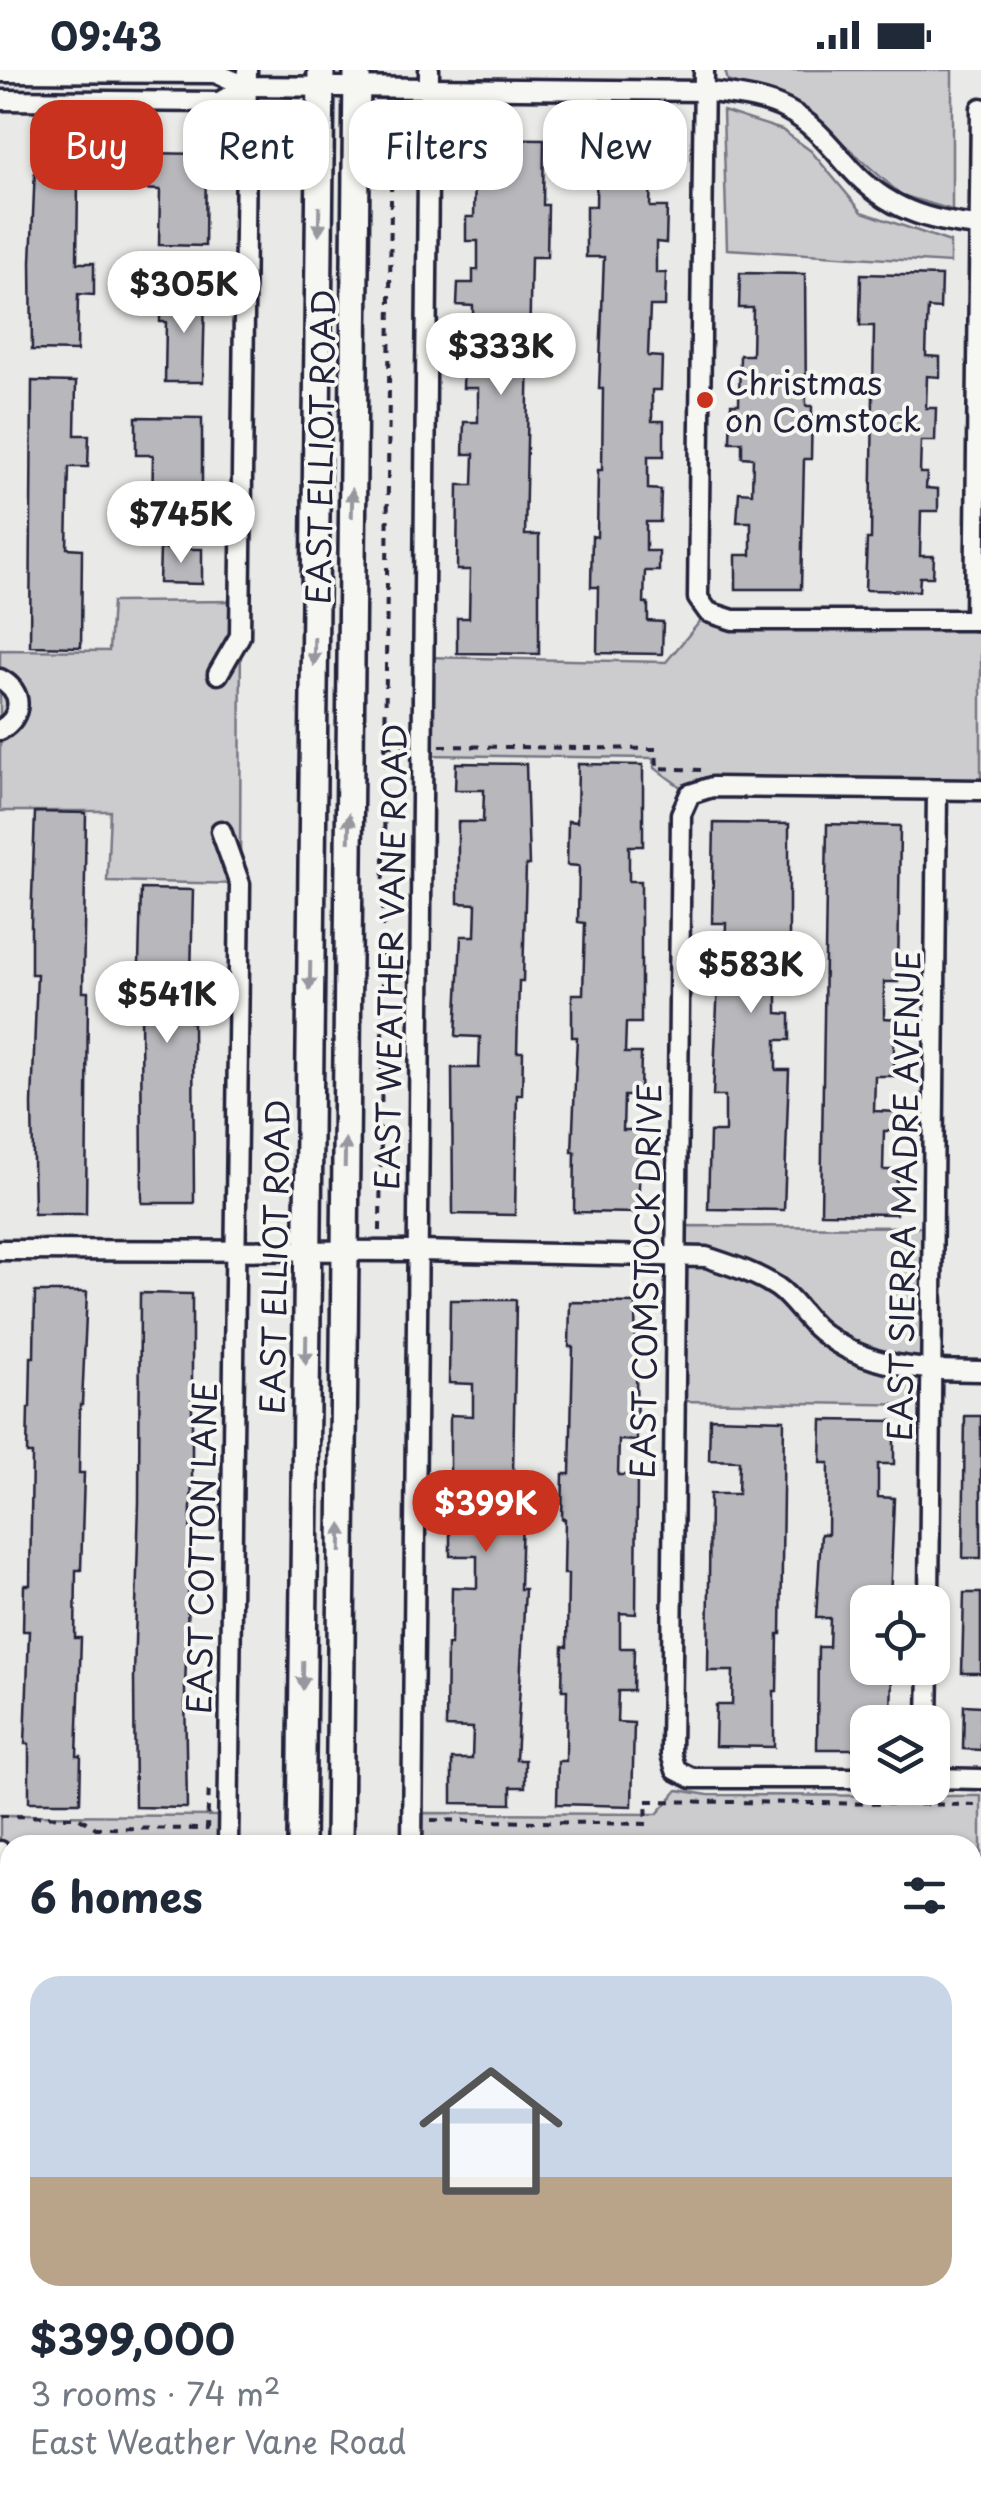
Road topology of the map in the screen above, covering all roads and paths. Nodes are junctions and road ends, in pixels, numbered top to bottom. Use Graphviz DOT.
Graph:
graph roads {
  1 [pos="704,70"];
  2 [pos="0,72"];
  3 [pos="247,78"];
  4 [pos="429,79"];
  5 [pos="339,81"];
  6 [pos="392,88"];
  7 [pos="704,91"];
  8 [pos="0,100"];
  9 [pos="981,108"];
  10 [pos="981,226"];
  11 [pos="978,620"];
  12 [pos="218,674"];
  13 [pos="0,678"];
  14 [pos="0,730"];
  15 [pos="385,746"];
  16 [pos="422,746"];
  17 [pos="937,790"];
  18 [pos="981,790"];
  19 [pos="696,792"];
  20 [pos="220,831"];
  21 [pos="0,1250"];
  22 [pos="380,1251"];
  23 [pos="418,1251"];
  24 [pos="234,1252"];
  25 [pos="326,1252"];
  26 [pos="675,1254"];
  27 [pos="932,1370"];
  28 [pos="981,1370"];
  29 [pos="929,1585"];
  30 [pos="850,1778"];
  31 [pos="950,1778"];
  32 [pos="981,1779"];
  33 [pos="229,1786"];
  34 [pos="981,1804"];
  35 [pos="0,1816"];
  36 [pos="412,1820"];
  37 [pos="228,1835"];
  38 [pos="301,1835"];
  39 [pos="338,1835"];
  40 [pos="412,1835"];
  1 -- 7 [label="street"];
  2 -- 3 [label="street"];
  3 -- 5 [label="street"];
  3 -- 8 [label="street"];
  3 -- 12 [label="street"];
  4 -- 6 [label="street"];
  4 -- 7 [label="street"];
  4 -- 16 [label="street, EAST WEATHER VANE ROAD"];
  5 -- 6 [label="street"];
  5 -- 25 [label="main road, EAST ELLIOT ROAD, one-way"];
  25 -- 5 [label="main road, EAST ELLIOT ROAD, one-way"];
  6 -- 15 [label="path"];
  7 -- 10 [label="street"];
  7 -- 11 [label="street"];
  9 -- 10 [label="street"];
  10 -- 11 [label="street"];
  13 -- 14 [label="street"];
  15 -- 16 [label="path"];
  15 -- 22 [label="path"];
  16 -- 19 [label="path"];
  16 -- 23 [label="street, EAST WEATHER VANE ROAD"];
  17 -- 18 [label="street"];
  17 -- 19 [label="street"];
  17 -- 27 [label="street, EAST SIERRA MADRE AVENUE"];
  19 -- 26 [label="street, EAST COMSTOCK DRIVE"];
  20 -- 24 [label="street, EAST COTTON LANE"];
  21 -- 24 [label="street"];
  22 -- 23 [label="street"];
  22 -- 25 [label="street"];
  23 -- 26 [label="street"];
  23 -- 36 [label="street, EAST WEATHER VANE ROAD"];
  24 -- 25 [label="street"];
  24 -- 33 [label="street, EAST COTTON LANE"];
  25 -- 38 [label="main road, EAST ELLIOT ROAD, one-way"];
  39 -- 25 [label="main road, EAST ELLIOT ROAD, one-way"];
  26 -- 27 [label="street"];
  26 -- 30 [label="street, EAST COMSTOCK DRIVE"];
  27 -- 28 [label="street"];
  27 -- 29 [label="street, EAST SIERRA MADRE AVENUE"];
  31 -- 32 [label="street"];
  33 -- 35 [label="path"];
  33 -- 37 [label="street, EAST COTTON LANE"];
  34 -- 36 [label="path"];
  36 -- 40 [label="street, EAST WEATHER VANE ROAD"];
}
